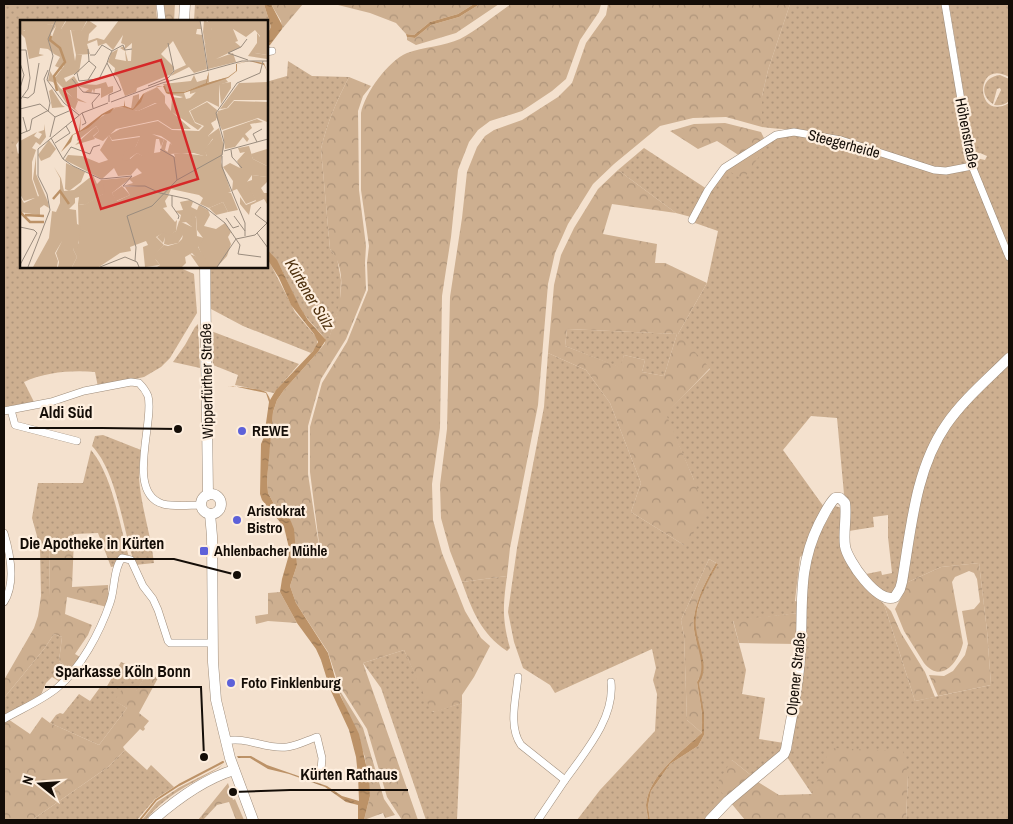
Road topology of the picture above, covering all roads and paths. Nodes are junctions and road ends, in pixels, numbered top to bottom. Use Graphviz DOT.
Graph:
graph roads {
  1 [pos="160,4"];
  2 [pos="185,4"];
  3 [pos="945,4"];
  4 [pos="162,20"];
  5 [pos="184,20"];
  6 [pos="972,166"];
  7 [pos="692,220"];
  8 [pos="1009,257"];
  9 [pos="205,268"];
  10 [pos="1009,358"];
  11 [pos="7,410"];
  12 [pos="77,442"];
  13 [pos="208,495"];
  14 [pos="202,504"];
  15 [pos="210,514"];
  16 [pos="4,533"];
  17 [pos="4,602"];
  18 [pos="212,643"];
  19 [pos="518,677"];
  20 [pos="611,682"];
  21 [pos="4,720"];
  22 [pos="225,741"];
  23 [pos="234,770"];
  24 [pos="321,770"];
  25 [pos="565,780"];
  26 [pos="153,820"];
  27 [pos="253,820"];
  28 [pos="538,820"];
  29 [pos="710,820"];
  1 -- 4 [label="street"];
  2 -- 5 [label="street"];
  3 -- 6 [label="street, Höhenstraße"];
  6 -- 7 [label="street, Steegerheide"];
  6 -- 8 [label="street, Höhenstraße"];
  9 -- 13 [label="street, Wipperfürther Straße"];
  10 -- 29 [label="street, Olpener Straße"];
  11 -- 12 [label="street"];
  11 -- 14 [label="street"];
  13 -- 14 [label="street"];
  13 -- 15 [label="street"];
  14 -- 15 [label="street"];
  15 -- 18 [label="street"];
  16 -- 17 [label="street"];
  18 -- 21 [label="street"];
  18 -- 22 [label="street"];
  19 -- 25 [label="street"];
  20 -- 25 [label="street"];
  22 -- 23 [label="street"];
  22 -- 24 [label="street"];
  23 -- 26 [label="street"];
  23 -- 27 [label="street"];
  25 -- 28 [label="street"];
}
